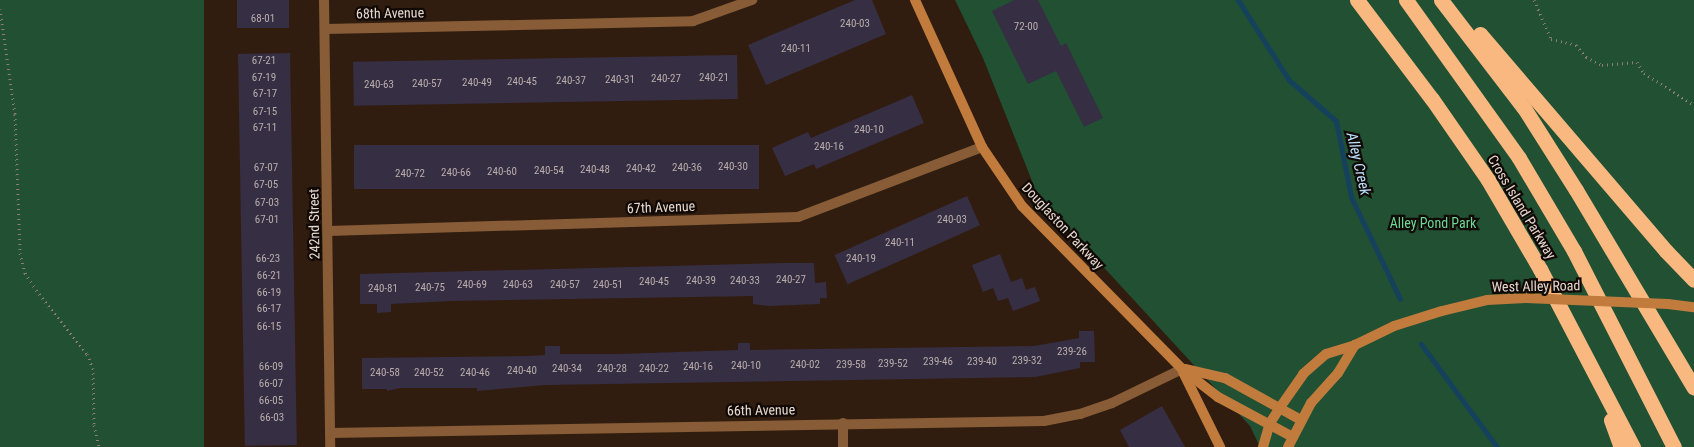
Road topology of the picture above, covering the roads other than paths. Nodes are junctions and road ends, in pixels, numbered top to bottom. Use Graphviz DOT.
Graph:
graph roads {
  1 [pos="324,0"];
  2 [pos="752,0"];
  3 [pos="915,0"];
  4 [pos="1357,0"];
  5 [pos="1406,0"];
  6 [pos="1441,0"];
  7 [pos="1451,0"];
  8 [pos="325,29"];
  9 [pos="982,147"];
  10 [pos="328,231"];
  11 [pos="1694,280"];
  12 [pos="1694,307"];
  13 [pos="1618,336"];
  14 [pos="1356,345"];
  15 [pos="1587,355"];
  16 [pos="1182,369"];
  17 [pos="1694,388"];
  18 [pos="1280,406"];
  19 [pos="1301,420"];
  20 [pos="843,422"];
  21 [pos="1270,423"];
  22 [pos="330,433"];
  23 [pos="1293,437"];
  24 [pos="330,447"];
  25 [pos="843,447"];
  26 [pos="1220,447"];
  27 [pos="1263,447"];
  28 [pos="1288,447"];
  29 [pos="1620,447"];
  30 [pos="1633,447"];
  31 [pos="1674,447"];
  32 [pos="1680,447"];
  1 -- 8 [label="street, 242nd Street"];
  2 -- 8 [label="street, 68th Avenue"];
  3 -- 9 [label="main road, Douglaston Parkway"];
  4 -- 15 [label="highway, Cross Island Parkway"];
  5 -- 13 [label="highway, Cross Island Parkway"];
  6 -- 17 [label="highway"];
  7 -- 11 [label="highway"];
  8 -- 10 [label="street, 242nd Street"];
  9 -- 10 [label="street, 67th Avenue"];
  9 -- 16 [label="main road, Douglaston Parkway"];
  10 -- 22 [label="street, 242nd Street"];
  12 -- 14 [label="main road, West Alley Road, bridge"];
  13 -- 31 [label="highway, Cross Island Parkway"];
  13 -- 32 [label="highway"];
  14 -- 18 [label="main road, West Alley Road"];
  14 -- 19 [label="main road, West Alley Road"];
  15 -- 29 [label="highway"];
  15 -- 30 [label="highway, Cross Island Parkway"];
  16 -- 18 [label="main road"];
  16 -- 20 [label="street, 66th Avenue"];
  16 -- 21 [label="main road, Douglaston Parkway"];
  16 -- 26 [label="main road, Douglaston Parkway"];
  18 -- 19 [label="main road"];
  18 -- 21 [label="main road"];
  19 -- 23 [label="main road"];
  20 -- 22 [label="street, 66th Avenue"];
  20 -- 25 [label="street"];
  21 -- 23 [label="main road, Douglaston Parkway"];
  21 -- 27 [label="main road"];
  22 -- 24 [label="street, 242nd Street"];
  23 -- 28 [label="main road"];
}
